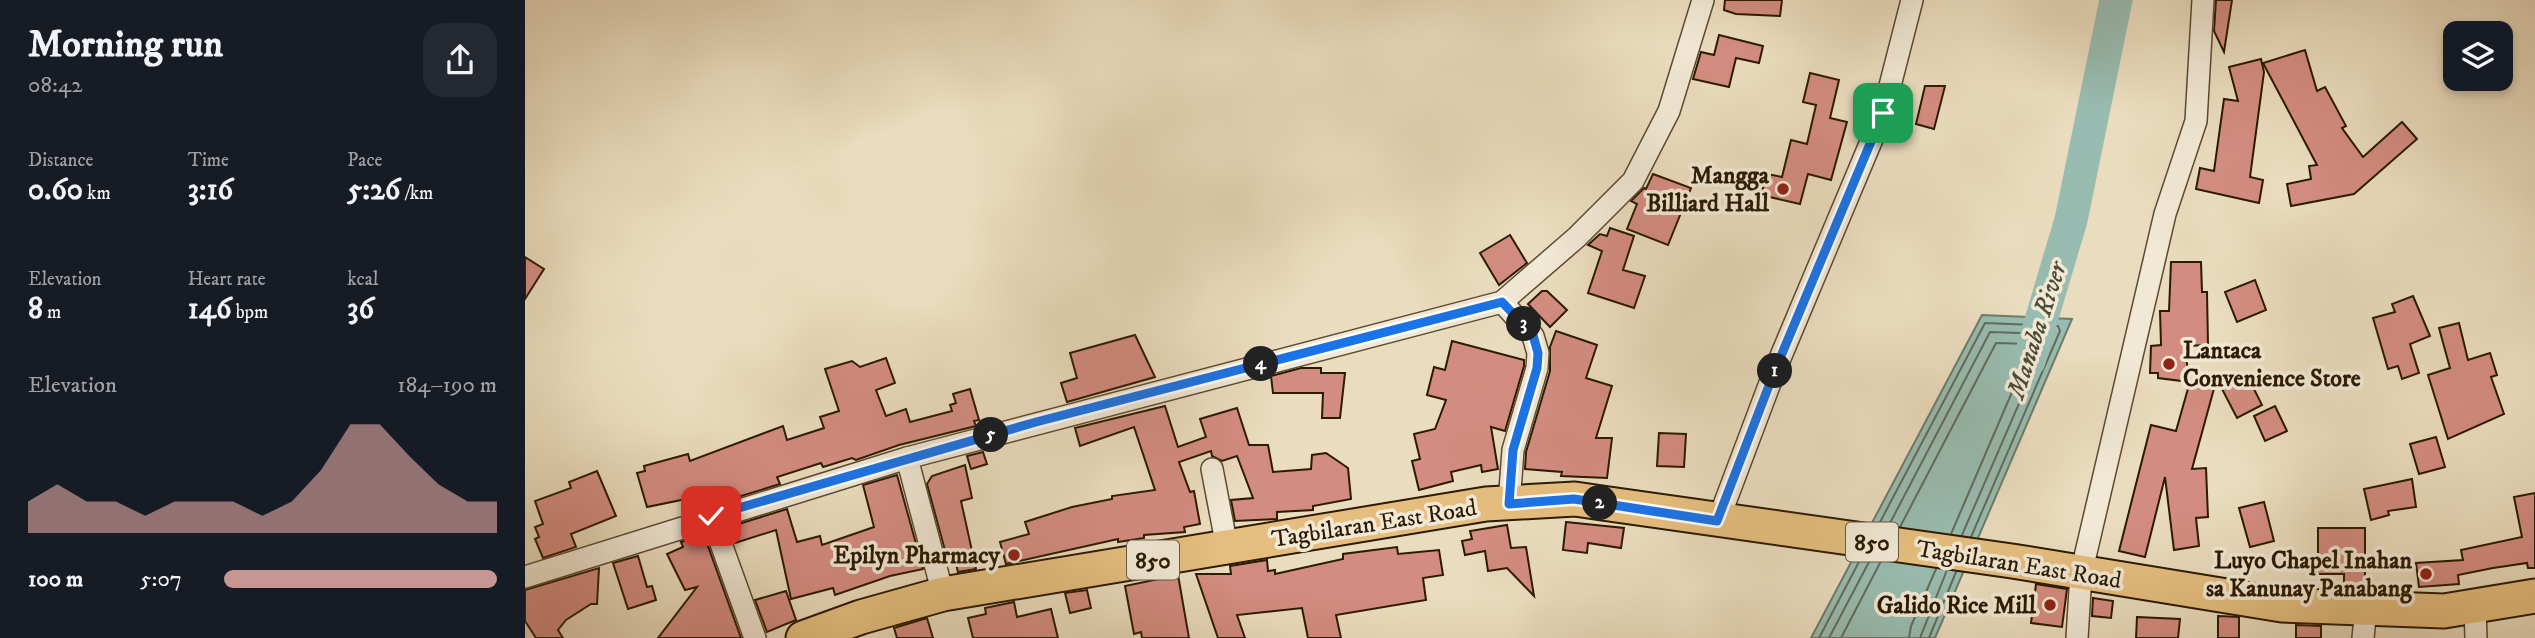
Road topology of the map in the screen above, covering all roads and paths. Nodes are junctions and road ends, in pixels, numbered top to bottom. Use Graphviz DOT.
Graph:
graph roads {
  1 [pos="1703,0"];
  2 [pos="1912,0"];
  3 [pos="2203,0"];
  4 [pos="1502,302"];
  5 [pos="907,458"];
  6 [pos="1212,469"];
  7 [pos="1509,504"];
  8 [pos="711,516"];
  9 [pos="1724,522"];
  10 [pos="1227,547"];
  11 [pos="2081,574"];
  12 [pos="525,577"];
  13 [pos="943,594"];
  14 [pos="2535,596"];
  15 [pos="2365,623"];
  16 [pos="2475,623"];
  17 [pos="755,638"];
  18 [pos="803,638"];
  19 [pos="2077,638"];
  1 -- 4 [label="street"];
  2 -- 9 [label="street"];
  3 -- 11 [label="street"];
  4 -- 5 [label="street"];
  4 -- 7 [label="street"];
  5 -- 8 [label="street"];
  5 -- 13 [label="street"];
  6 -- 10 [label="street"];
  7 -- 9 [label="main road, Tagbilaran East Road / 850"];
  7 -- 10 [label="main road, Tagbilaran East Road / 850"];
  8 -- 12 [label="street"];
  8 -- 17 [label="street"];
  9 -- 11 [label="main road, Tagbilaran East Road / 850"];
  10 -- 13 [label="main road, Tagbilaran East Road / 850"];
  11 -- 15 [label="main road, Tagbilaran East Road / 850"];
  11 -- 19 [label="street"];
  13 -- 18 [label="main road, Tagbilaran East Road / 850"];
  14 -- 16 [label="main road, Tagbilaran East Road / 850"];
  15 -- 16 [label="main road, Tagbilaran East Road / 850"];
}
